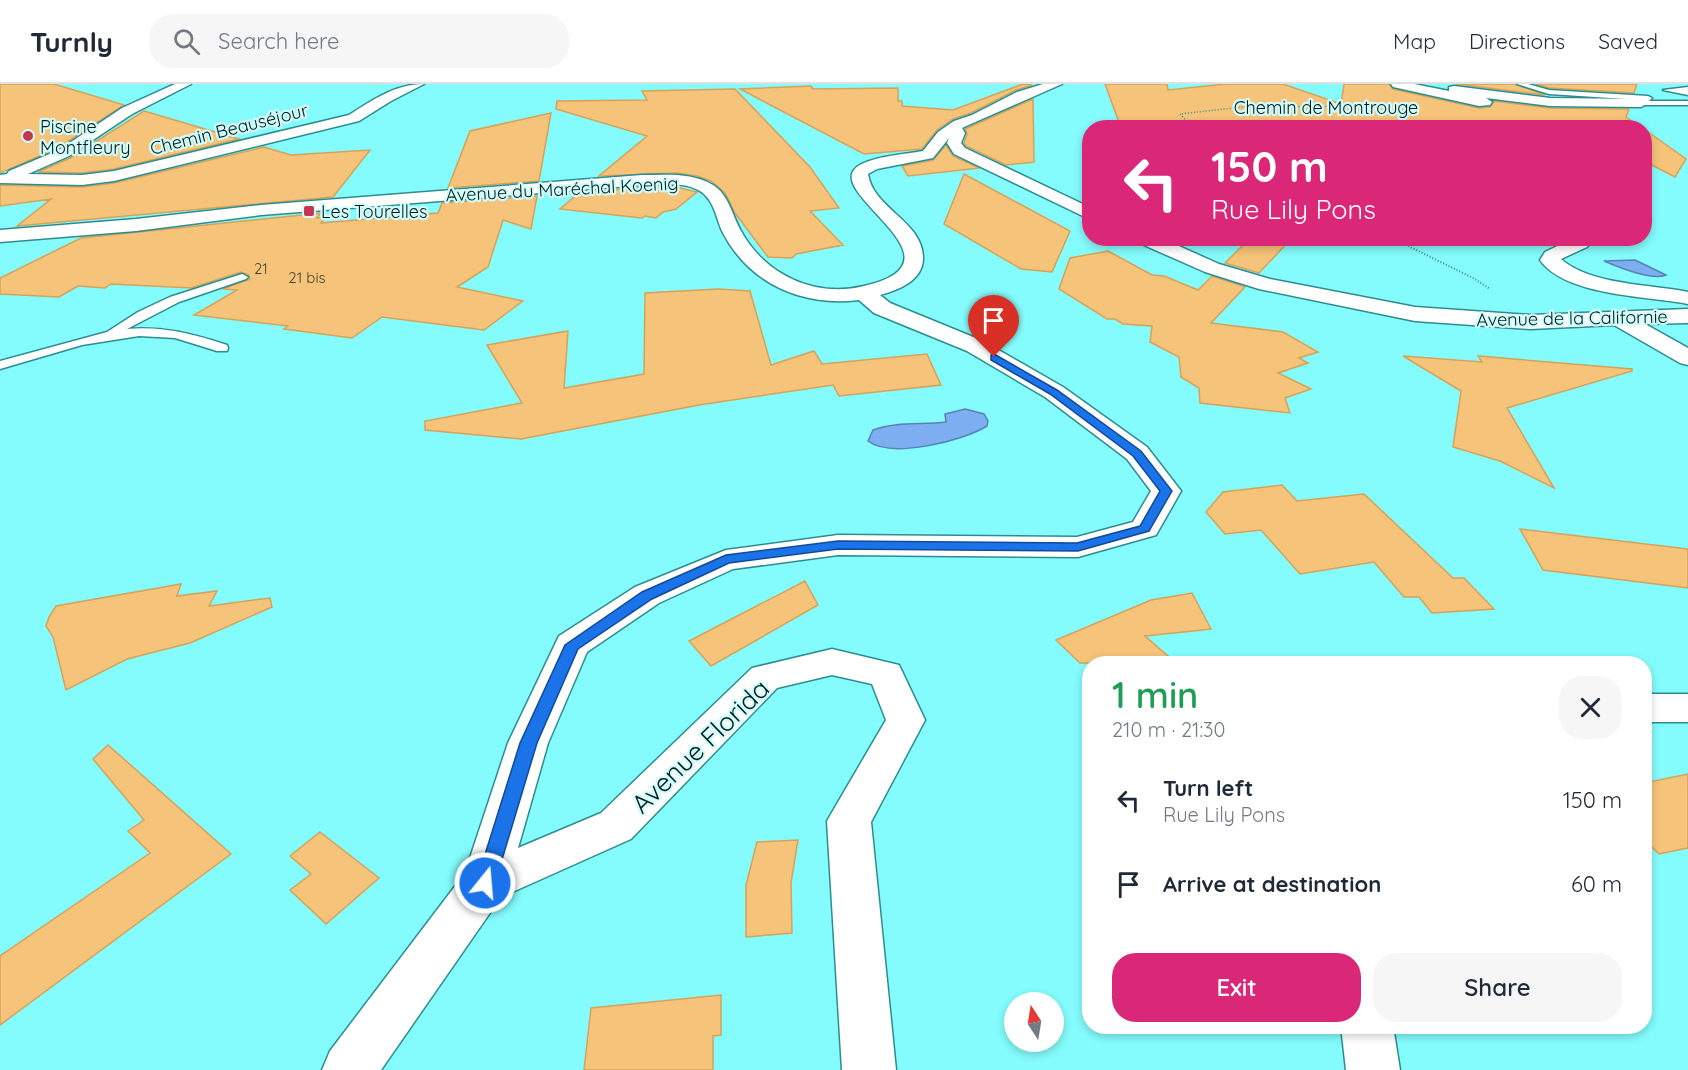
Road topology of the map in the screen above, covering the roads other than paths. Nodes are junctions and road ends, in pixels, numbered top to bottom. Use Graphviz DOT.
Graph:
graph roads {
  1 [pos="185,84"];
  2 [pos="418,84"];
  3 [pos="1056,84"];
  4 [pos="1397,84"];
  5 [pos="1520,84"];
  6 [pos="977,102"];
  7 [pos="1641,103"];
  8 [pos="1688,103"];
  9 [pos="957,126"];
  10 [pos="2,179"];
  11 [pos="1082,210"];
  12 [pos="0,236"];
  13 [pos="1163,246"];
  14 [pos="1575,246"];
  15 [pos="242,277"];
  16 [pos="865,294"];
  17 [pos="1688,298"];
  18 [pos="1688,316"];
  19 [pos="1621,320"];
  20 [pos="109,337"];
  21 [pos="222,348"];
  22 [pos="1688,358"];
  23 [pos="0,365"];
  24 [pos="1652,708"];
  25 [pos="1688,708"];
  26 [pos="485,883"];
  27 [pos="1368,1034"];
  28 [pos="349,1070"];
  29 [pos="869,1070"];
  30 [pos="1373,1070"];
  1 -- 10 [label="street"];
  2 -- 10 [label="street, Chemin Beauséjour"];
  3 -- 9 [label="street"];
  4 -- 7 [label="street"];
  5 -- 7 [label="lane"];
  6 -- 9 [label="street"];
  7 -- 8 [label="lane"];
  9 -- 11 [label="street"];
  9 -- 16 [label="street, Avenue du Maréchal Koenig"];
  12 -- 16 [label="street, Avenue du Maréchal Koenig"];
  13 -- 19 [label="street, Avenue de la Californie"];
  14 -- 17 [label="street"];
  15 -- 20 [label="lane"];
  16 -- 26 [label="street"];
  18 -- 19 [label="street, Avenue de la Californie"];
  19 -- 22 [label="street"];
  20 -- 21 [label="lane"];
  20 -- 23 [label="lane"];
  24 -- 25 [label="street"];
  26 -- 28 [label="street"];
  26 -- 29 [label="street, Avenue Florida"];
  27 -- 30 [label="street"];
}
